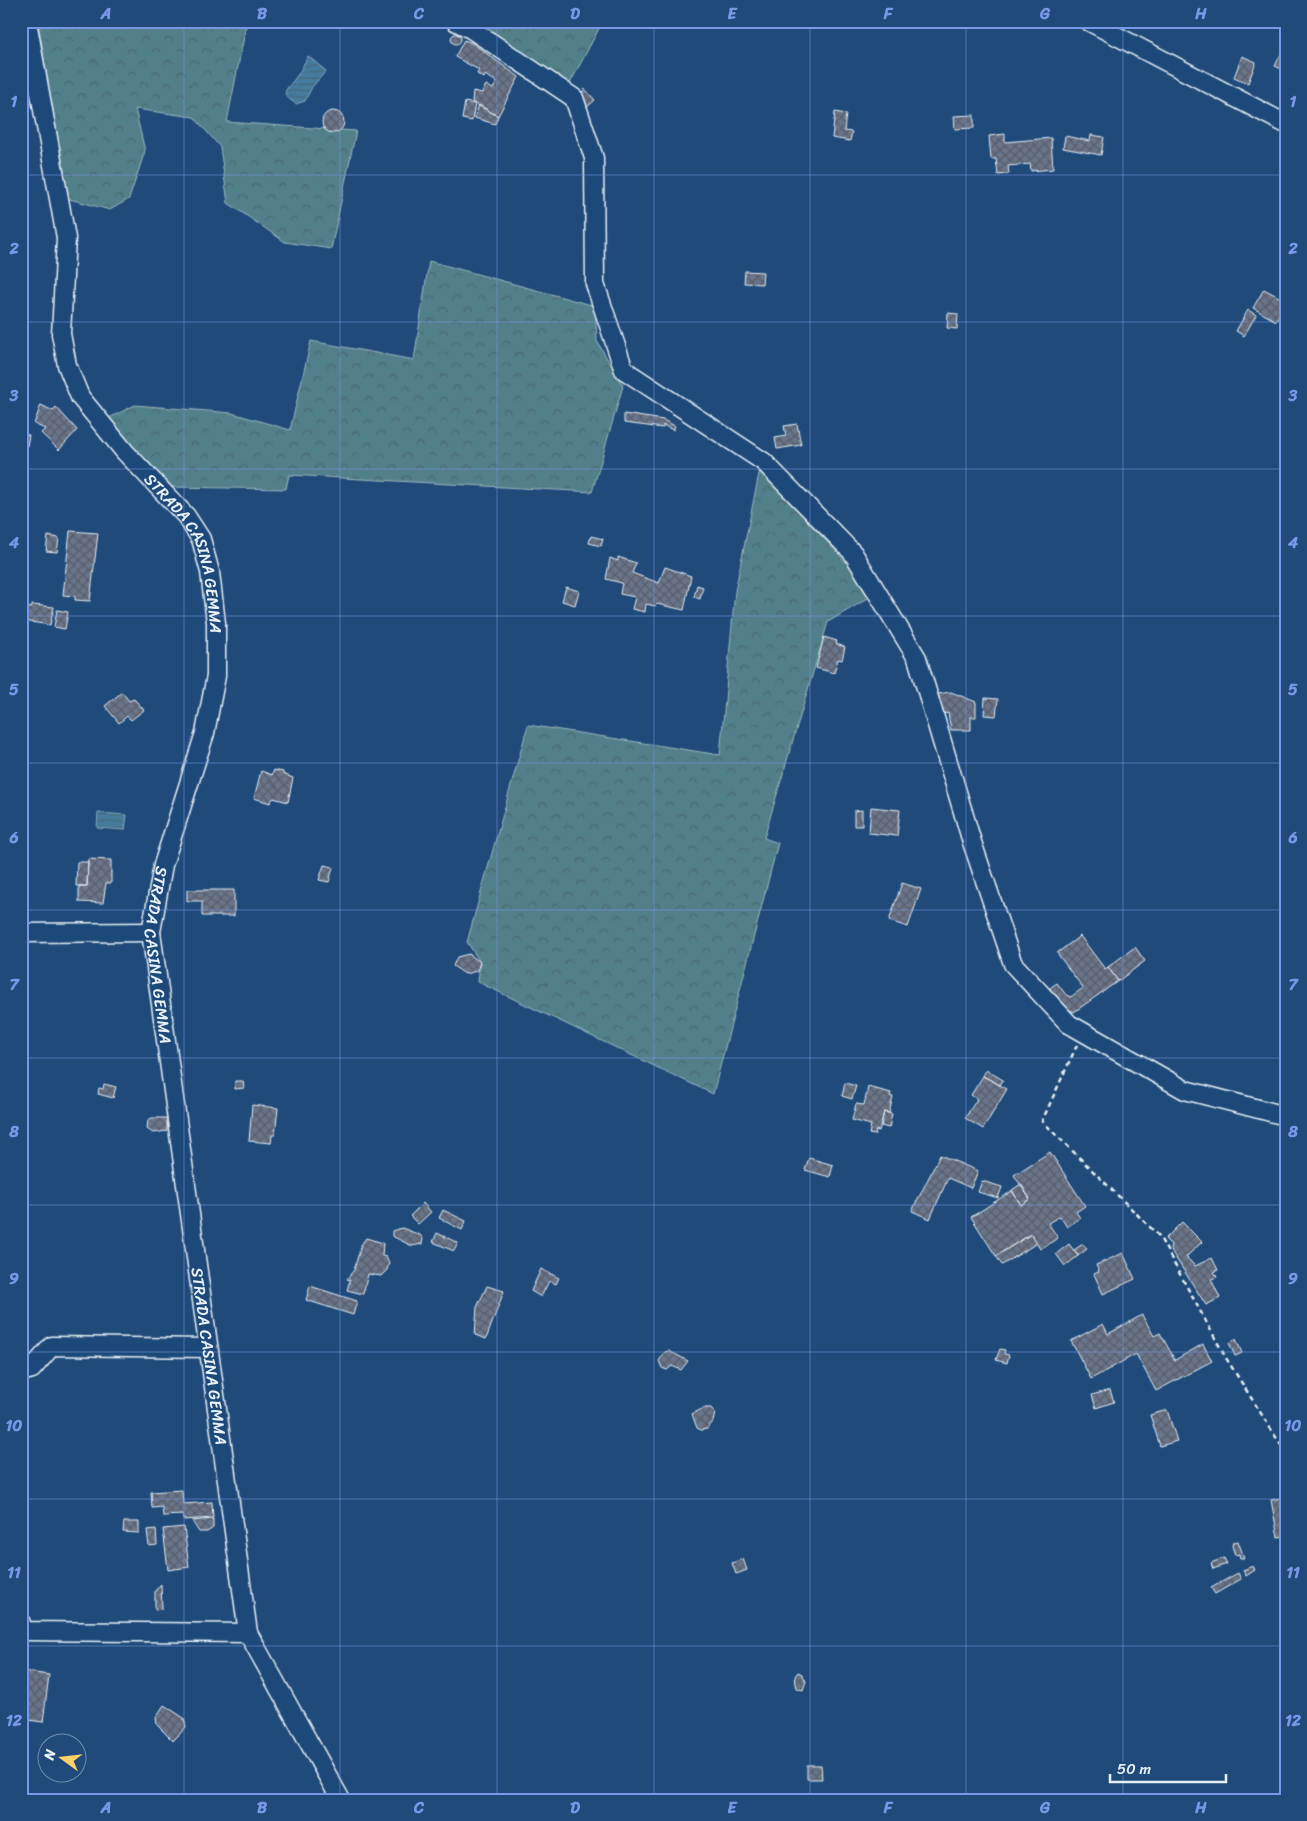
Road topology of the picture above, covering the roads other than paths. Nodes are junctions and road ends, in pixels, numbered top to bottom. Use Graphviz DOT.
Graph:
graph roads {
  1 [pos="27,21"];
  2 [pos="455,21"];
  3 [pos="1088,21"];
  4 [pos="1286,124"];
  5 [pos="150,932"];
  6 [pos="21,933"];
  7 [pos="1286,1116"];
  8 [pos="208,1348"];
  9 [pos="21,1372"];
  10 [pos="21,1623"];
  11 [pos="248,1633"];
  12 [pos="341,1800"];
  1 -- 5 [label="street, STRADA CASINA GEMMA"];
  2 -- 7 [label="street"];
  3 -- 4 [label="street"];
  5 -- 6 [label="street"];
  5 -- 8 [label="street, STRADA CASINA GEMMA"];
  8 -- 9 [label="street"];
  8 -- 11 [label="street, STRADA CASINA GEMMA"];
  10 -- 11 [label="street"];
  11 -- 12 [label="street, STRADA CASINA GEMMA"];
}
